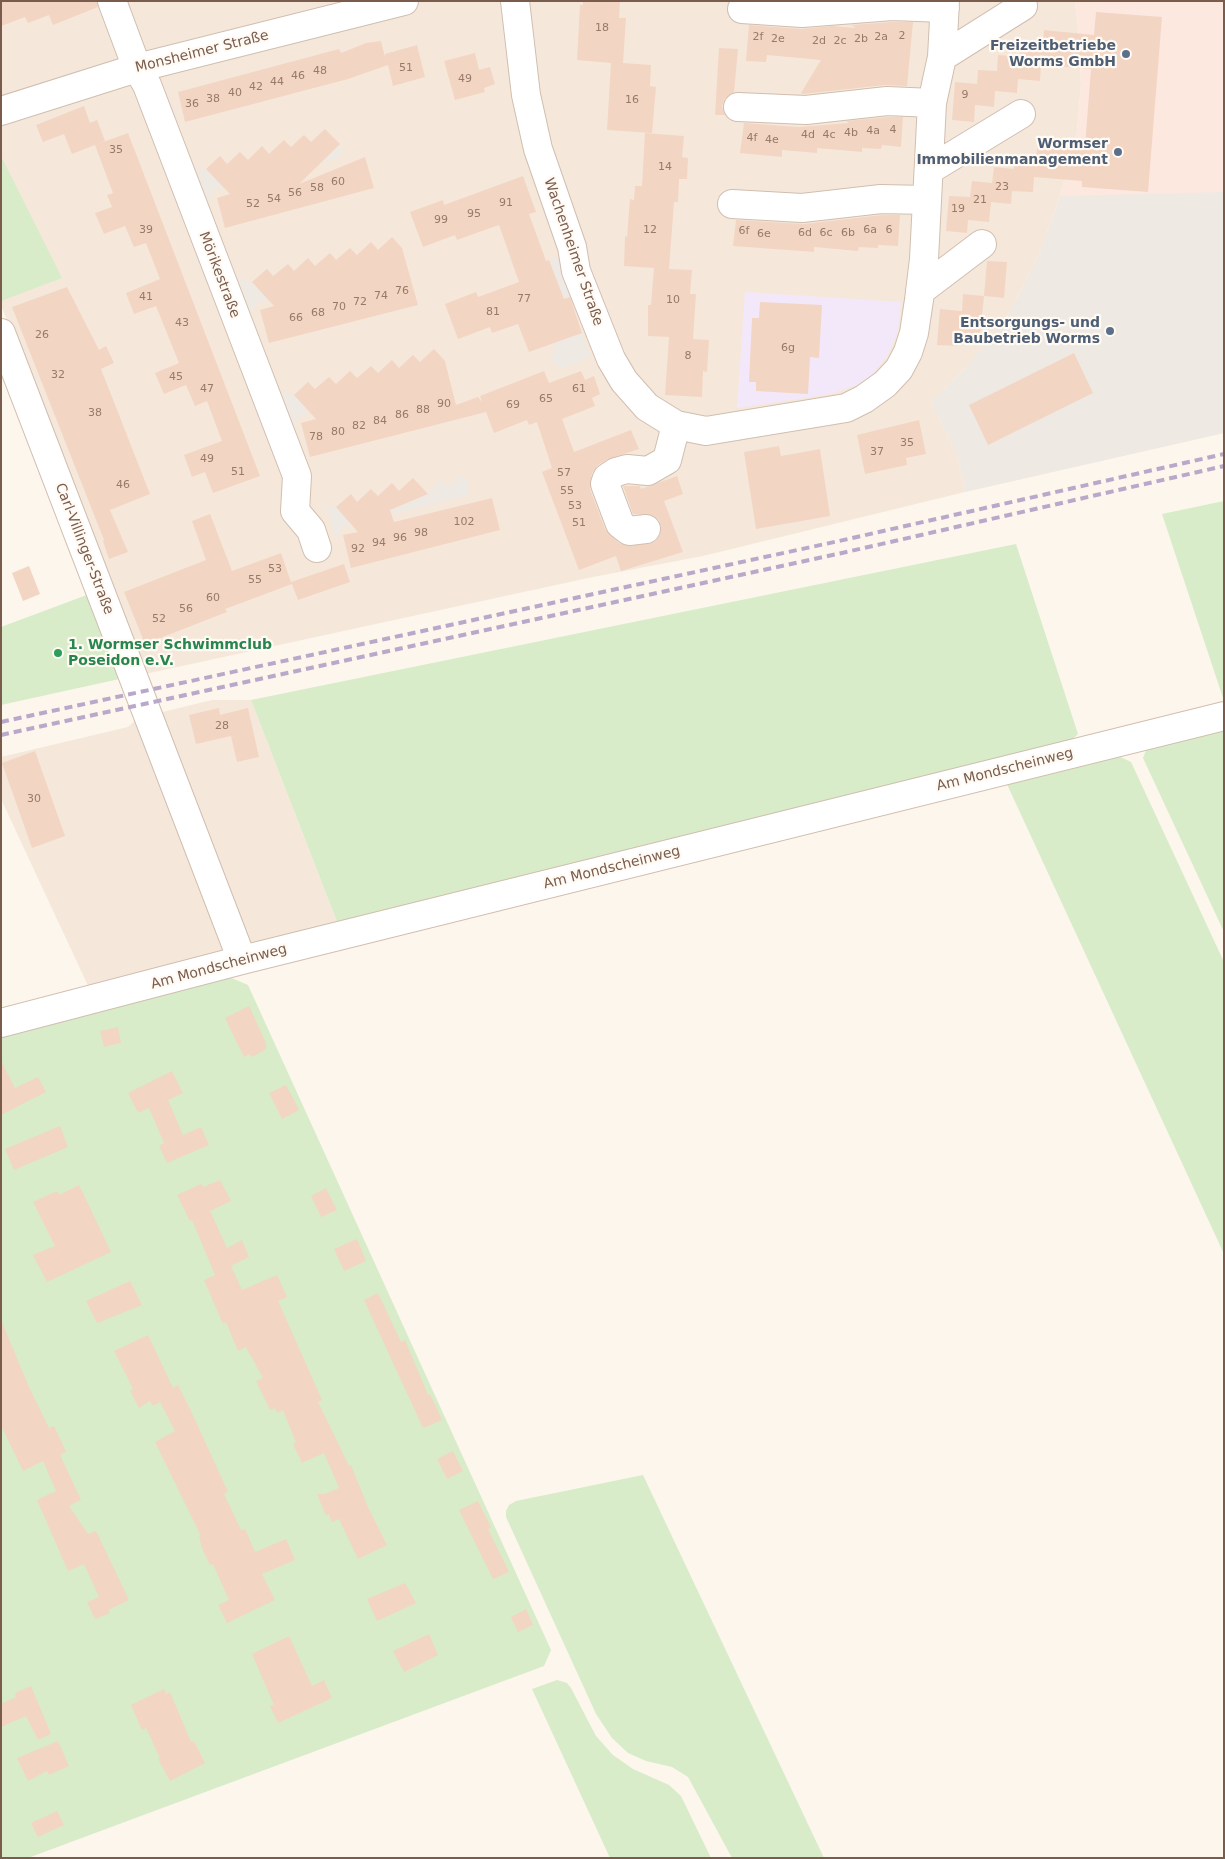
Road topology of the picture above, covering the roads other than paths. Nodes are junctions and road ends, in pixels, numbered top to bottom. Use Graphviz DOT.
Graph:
graph roads {
  1 [pos="112,1"];
  2 [pos="404,1"];
  3 [pos="514,1"];
  4 [pos="945,5"];
  5 [pos="1023,6"];
  6 [pos="742,9"];
  7 [pos="942,56"];
  8 [pos="137,68"];
  9 [pos="932,103"];
  10 [pos="738,107"];
  11 [pos="1,111"];
  12 [pos="1021,114"];
  13 [pos="929,170"];
  14 [pos="927,200"];
  15 [pos="732,204"];
  16 [pos="982,244"];
  17 [pos="920,291"];
  18 [pos="1,333"];
  19 [pos="676,425"];
  20 [pos="646,529"];
  21 [pos="317,548"];
  22 [pos="1224,716"];
  23 [pos="242,960"];
  24 [pos="1,1023"];
  1 -- 8 [label="street, Mörikestraße"];
  2 -- 8 [label="street, Monsheimer Straße"];
  3 -- 19 [label="street, Wachenheimer Straße"];
  4 -- 6 [label="street, Wachenheimer Straße"];
  4 -- 7 [label="street, Wachenheimer Straße"];
  5 -- 7 [label="street"];
  7 -- 9 [label="street, Wachenheimer Straße"];
  8 -- 11 [label="street, Monsheimer Straße"];
  8 -- 21 [label="street, Mörikestraße"];
  9 -- 10 [label="street"];
  9 -- 13 [label="street, Wachenheimer Straße"];
  12 -- 13 [label="street"];
  13 -- 14 [label="street, Wachenheimer Straße"];
  14 -- 15 [label="street"];
  14 -- 17 [label="street, Wachenheimer Straße"];
  16 -- 17 [label="street"];
  17 -- 19 [label="street, Wachenheimer Straße"];
  18 -- 23 [label="street, Carl-Villinger-Straße"];
  19 -- 20 [label="street"];
  22 -- 23 [label="street, Am Mondscheinweg"];
  23 -- 24 [label="street, Am Mondscheinweg"];
}
